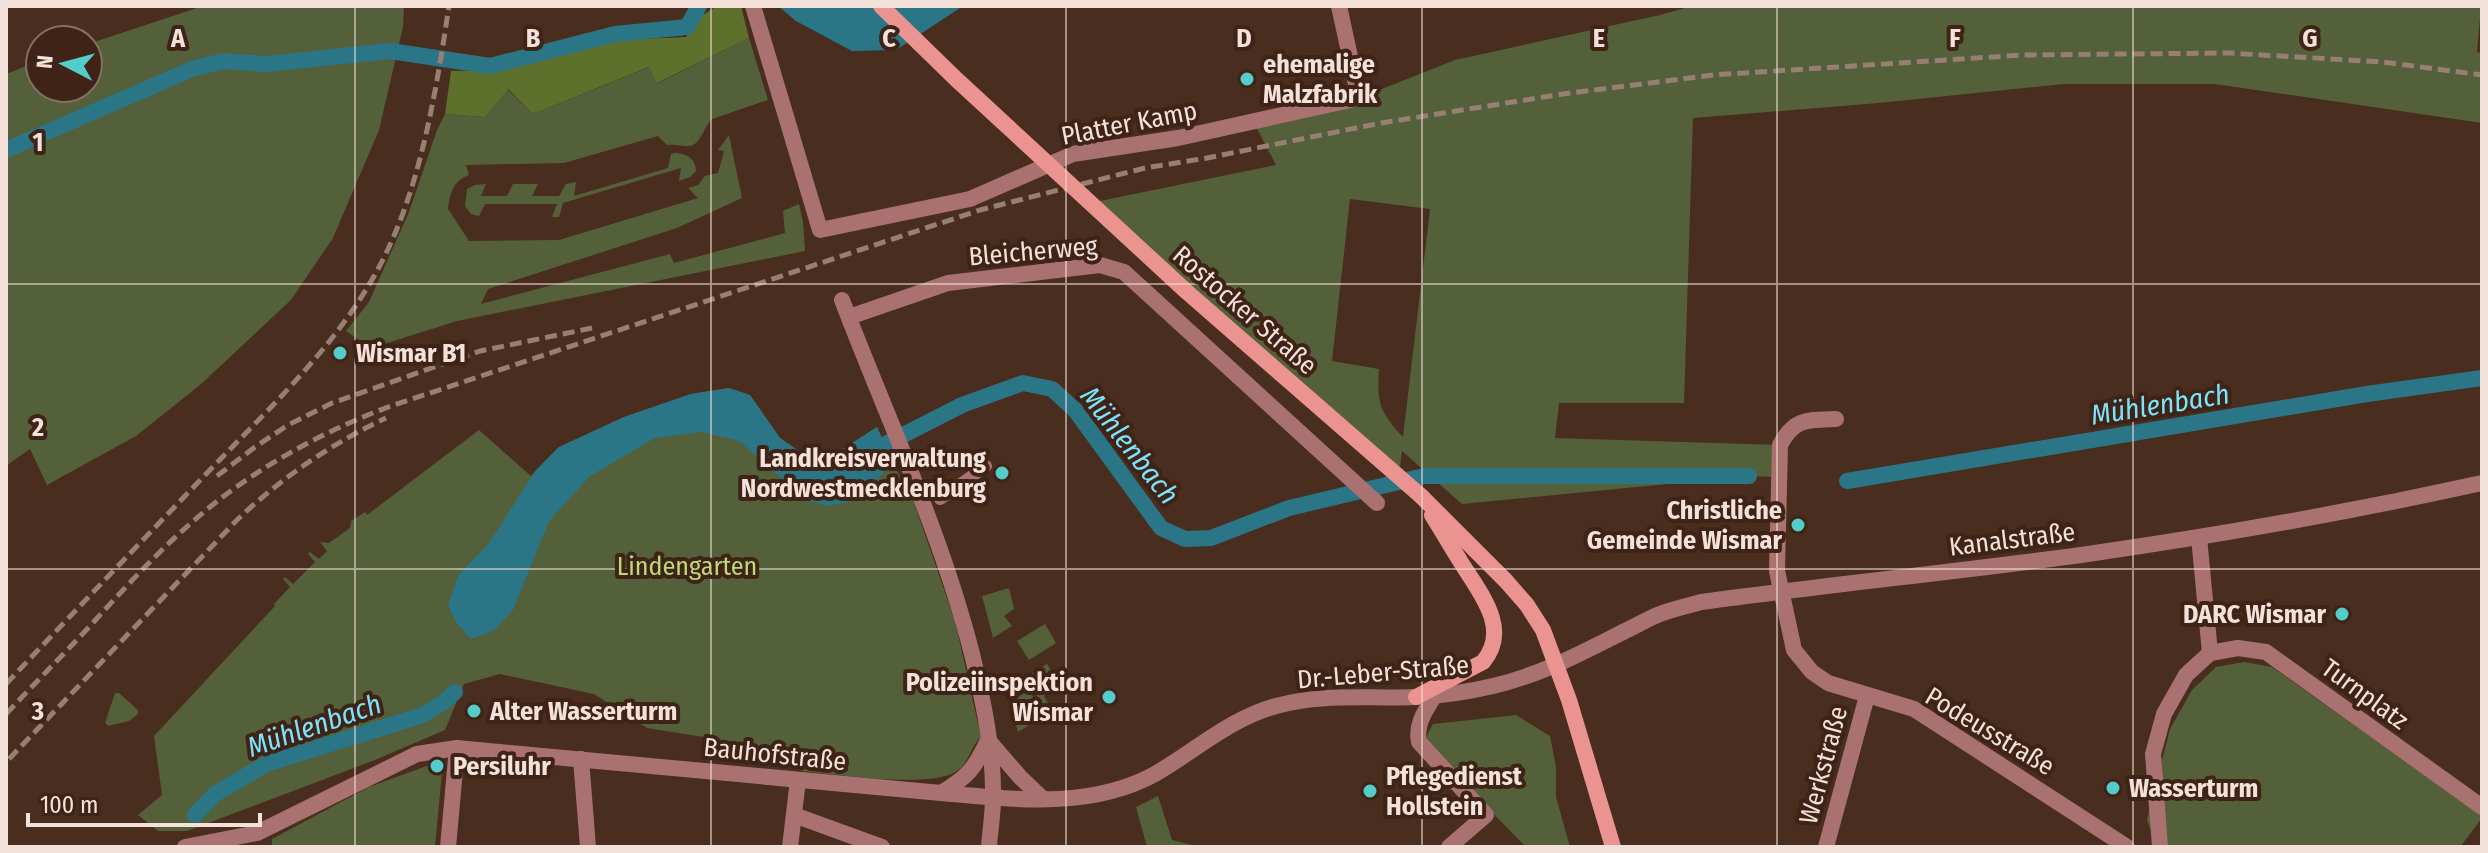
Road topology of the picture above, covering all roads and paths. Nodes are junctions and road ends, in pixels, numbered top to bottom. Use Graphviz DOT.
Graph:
graph roads {
  1 [pos="753,6"];
  2 [pos="881,6"];
  3 [pos="1339,6"];
  4 [pos="842,300"];
  5 [pos="849,317"];
  6 [pos="1836,419"];
  7 [pos="986,466"];
  8 [pos="2482,483"];
  9 [pos="1421,496"];
  10 [pos="940,499"];
  11 [pos="1377,503"];
  12 [pos="2199,537"];
  13 [pos="1781,591"];
  14 [pos="2210,653"];
  15 [pos="1558,665"];
  16 [pos="1435,695"];
  17 [pos="1867,696"];
  18 [pos="1416,697"];
  19 [pos="988,740"];
  20 [pos="457,748"];
  21 [pos="581,759"];
  22 [pos="798,780"];
  23 [pos="941,793"];
  24 [pos="993,797"];
  25 [pos="1042,798"];
  26 [pos="2482,807"];
  27 [pos="794,815"];
  28 [pos="185,847"];
  29 [pos="448,847"];
  30 [pos="588,847"];
  31 [pos="790,847"];
  32 [pos="882,847"];
  33 [pos="989,847"];
  34 [pos="1449,847"];
  35 [pos="1613,847"];
  36 [pos="1826,847"];
  37 [pos="2127,847"];
  38 [pos="2160,847"];
  1 -- 3 [label="street, Platter Kamp"];
  2 -- 9 [label="main road, Rostocker Straße, bridge"];
  4 -- 5 [label="street"];
  5 -- 11 [label="street, Bleicherweg"];
  5 -- 19 [label="street"];
  6 -- 13 [label="street, Podeusstraße"];
  7 -- 10 [label="street"];
  8 -- 12 [label="street, Kanalstraße"];
  9 -- 15 [label="main road, Rostocker Straße"];
  9 -- 18 [label="main road"];
  12 -- 13 [label="street, Kanalstraße"];
  12 -- 14 [label="street"];
  13 -- 15 [label="street, Kanalstraße"];
  13 -- 17 [label="street, Podeusstraße"];
  14 -- 26 [label="street, Turnplatz"];
  14 -- 38 [label="street"];
  15 -- 16 [label="street, Dr.-Leber-Straße"];
  15 -- 35 [label="main road"];
  16 -- 18 [label="street, Dr.-Leber-Straße"];
  16 -- 34 [label="street"];
  17 -- 36 [label="street, Werkstraße"];
  17 -- 37 [label="street, Podeusstraße"];
  18 -- 25 [label="street, Dr.-Leber-Straße"];
  19 -- 23 [label="street"];
  19 -- 24 [label="street"];
  19 -- 25 [label="street"];
  20 -- 21 [label="street, Bauhofstraße"];
  20 -- 28 [label="street, Bauhofstraße"];
  20 -- 29 [label="street"];
  21 -- 22 [label="street, Bauhofstraße"];
  21 -- 30 [label="street"];
  22 -- 23 [label="street, Bauhofstraße"];
  22 -- 27 [label="street"];
  23 -- 24 [label="street, Bauhofstraße"];
  24 -- 25 [label="street, Dr.-Leber-Straße"];
  24 -- 33 [label="street"];
  27 -- 31 [label="street"];
  27 -- 32 [label="street"];
}
